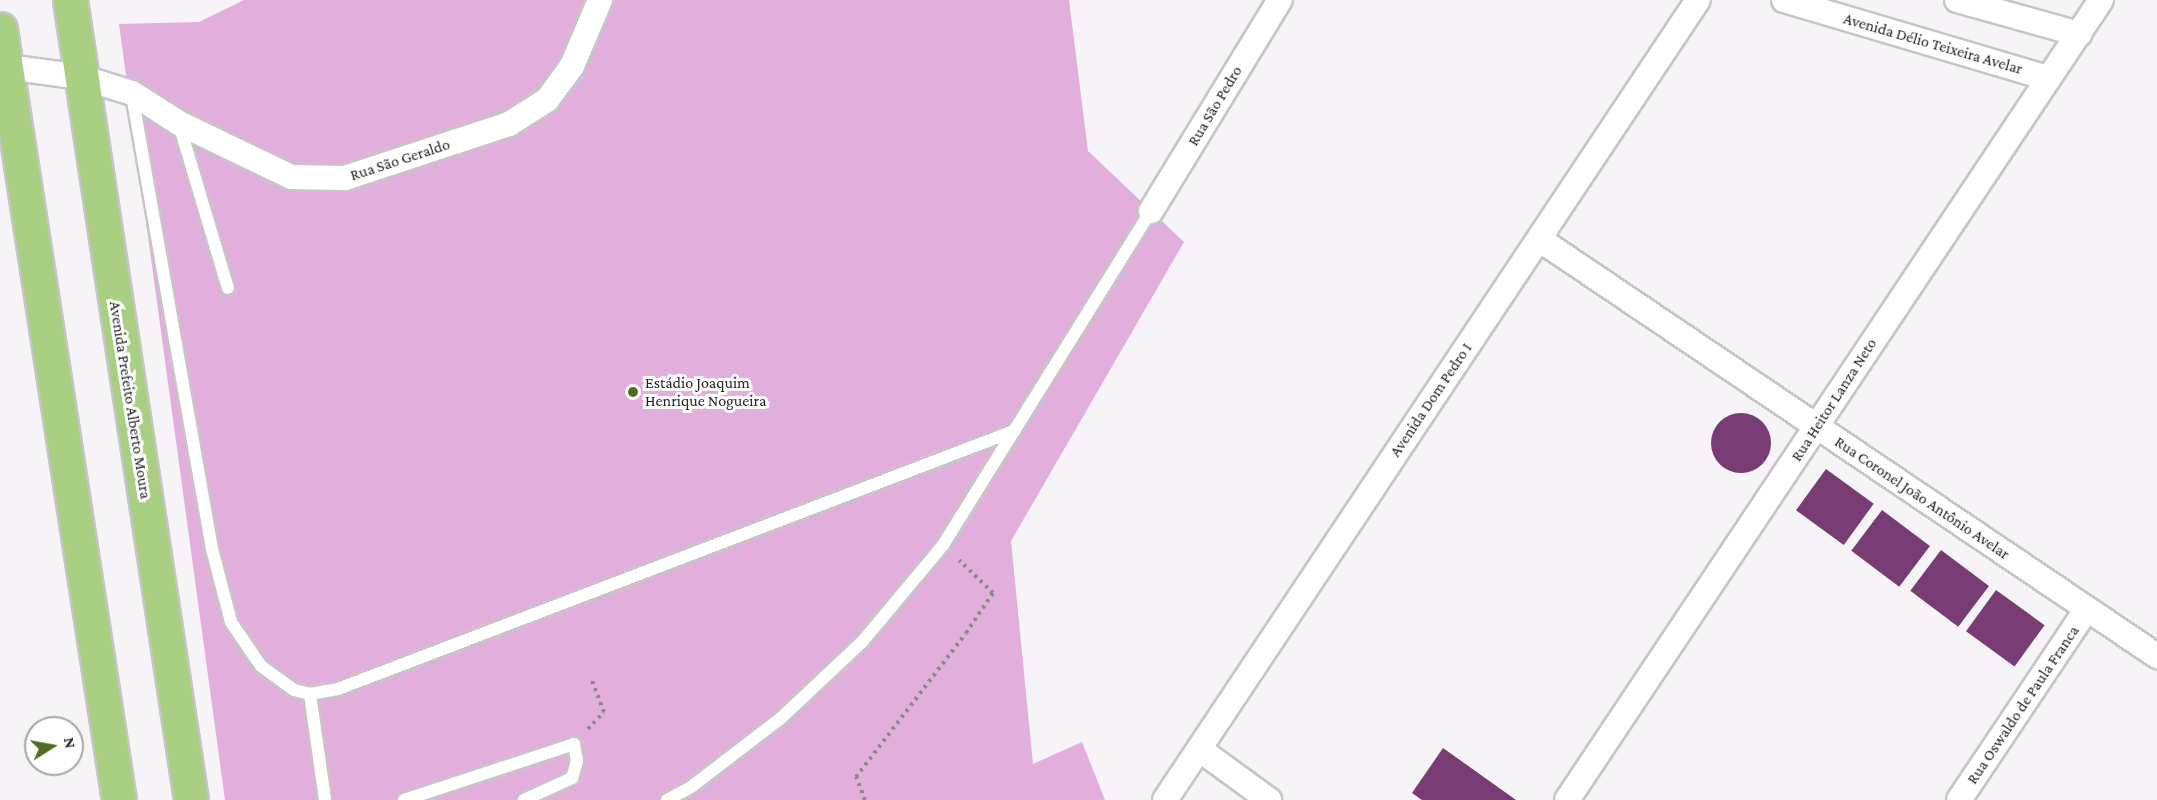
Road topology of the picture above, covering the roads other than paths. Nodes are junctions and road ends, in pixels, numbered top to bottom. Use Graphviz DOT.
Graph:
graph roads {
  1 [pos="70,0"];
  2 [pos="600,0"];
  3 [pos="1280,0"];
  4 [pos="1698,0"];
  5 [pos="1784,0"];
  6 [pos="1957,0"];
  7 [pos="2101,0"];
  8 [pos="0,29"];
  9 [pos="2079,34"];
  10 [pos="3,67"];
  11 [pos="81,77"];
  12 [pos="2047,78"];
  13 [pos="132,93"];
  14 [pos="179,123"];
  15 [pos="1151,211"];
  16 [pos="1539,239"];
  17 [pos="228,288"];
  18 [pos="1816,427"];
  19 [pos="1014,431"];
  20 [pos="2087,609"];
  21 [pos="2157,656"];
  22 [pos="310,694"];
  23 [pos="1199,749"];
  24 [pos="119,800"];
  25 [pos="191,800"];
  26 [pos="326,800"];
  27 [pos="404,800"];
  28 [pos="524,800"];
  29 [pos="667,800"];
  30 [pos="1165,800"];
  31 [pos="1269,800"];
  32 [pos="1568,800"];
  33 [pos="1959,800"];
  1 -- 11 [label="highway, Avenida Prefeito Alberto Moura"];
  2 -- 14 [label="street, Rua São Geraldo"];
  3 -- 15 [label="street, Rua São Pedro"];
  4 -- 16 [label="street, Avenida Dom Pedro I"];
  5 -- 12 [label="street, Avenida Délio Teixeira Avelar"];
  6 -- 9 [label="street"];
  7 -- 9 [label="street, Rua Heitor Lanza Neto"];
  8 -- 10 [label="highway"];
  9 -- 12 [label="street, Rua Heitor Lanza Neto"];
  10 -- 11 [label="street, Rua São Geraldo"];
  10 -- 24 [label="highway"];
  11 -- 13 [label="street, Rua São Geraldo"];
  11 -- 25 [label="highway, Avenida Prefeito Alberto Moura"];
  12 -- 18 [label="street, Rua Heitor Lanza Neto"];
  13 -- 14 [label="street, Rua São Geraldo"];
  13 -- 22 [label="lane"];
  14 -- 17 [label="lane"];
  15 -- 19 [label="lane"];
  16 -- 18 [label="street, Rua Coronel João Antônio Avelar"];
  16 -- 23 [label="street, Avenida Dom Pedro I"];
  18 -- 20 [label="street, Rua Coronel João Antônio Avelar"];
  18 -- 32 [label="street, Rua Heitor Lanza Neto"];
  19 -- 22 [label="lane"];
  19 -- 29 [label="lane"];
  20 -- 21 [label="street, Rua Coronel João Antônio Avelar"];
  20 -- 33 [label="street, Rua Oswaldo de Paula Franca"];
  22 -- 26 [label="lane"];
  23 -- 30 [label="street, Avenida Dom Pedro I"];
  23 -- 31 [label="street"];
  27 -- 28 [label="lane"];
}
